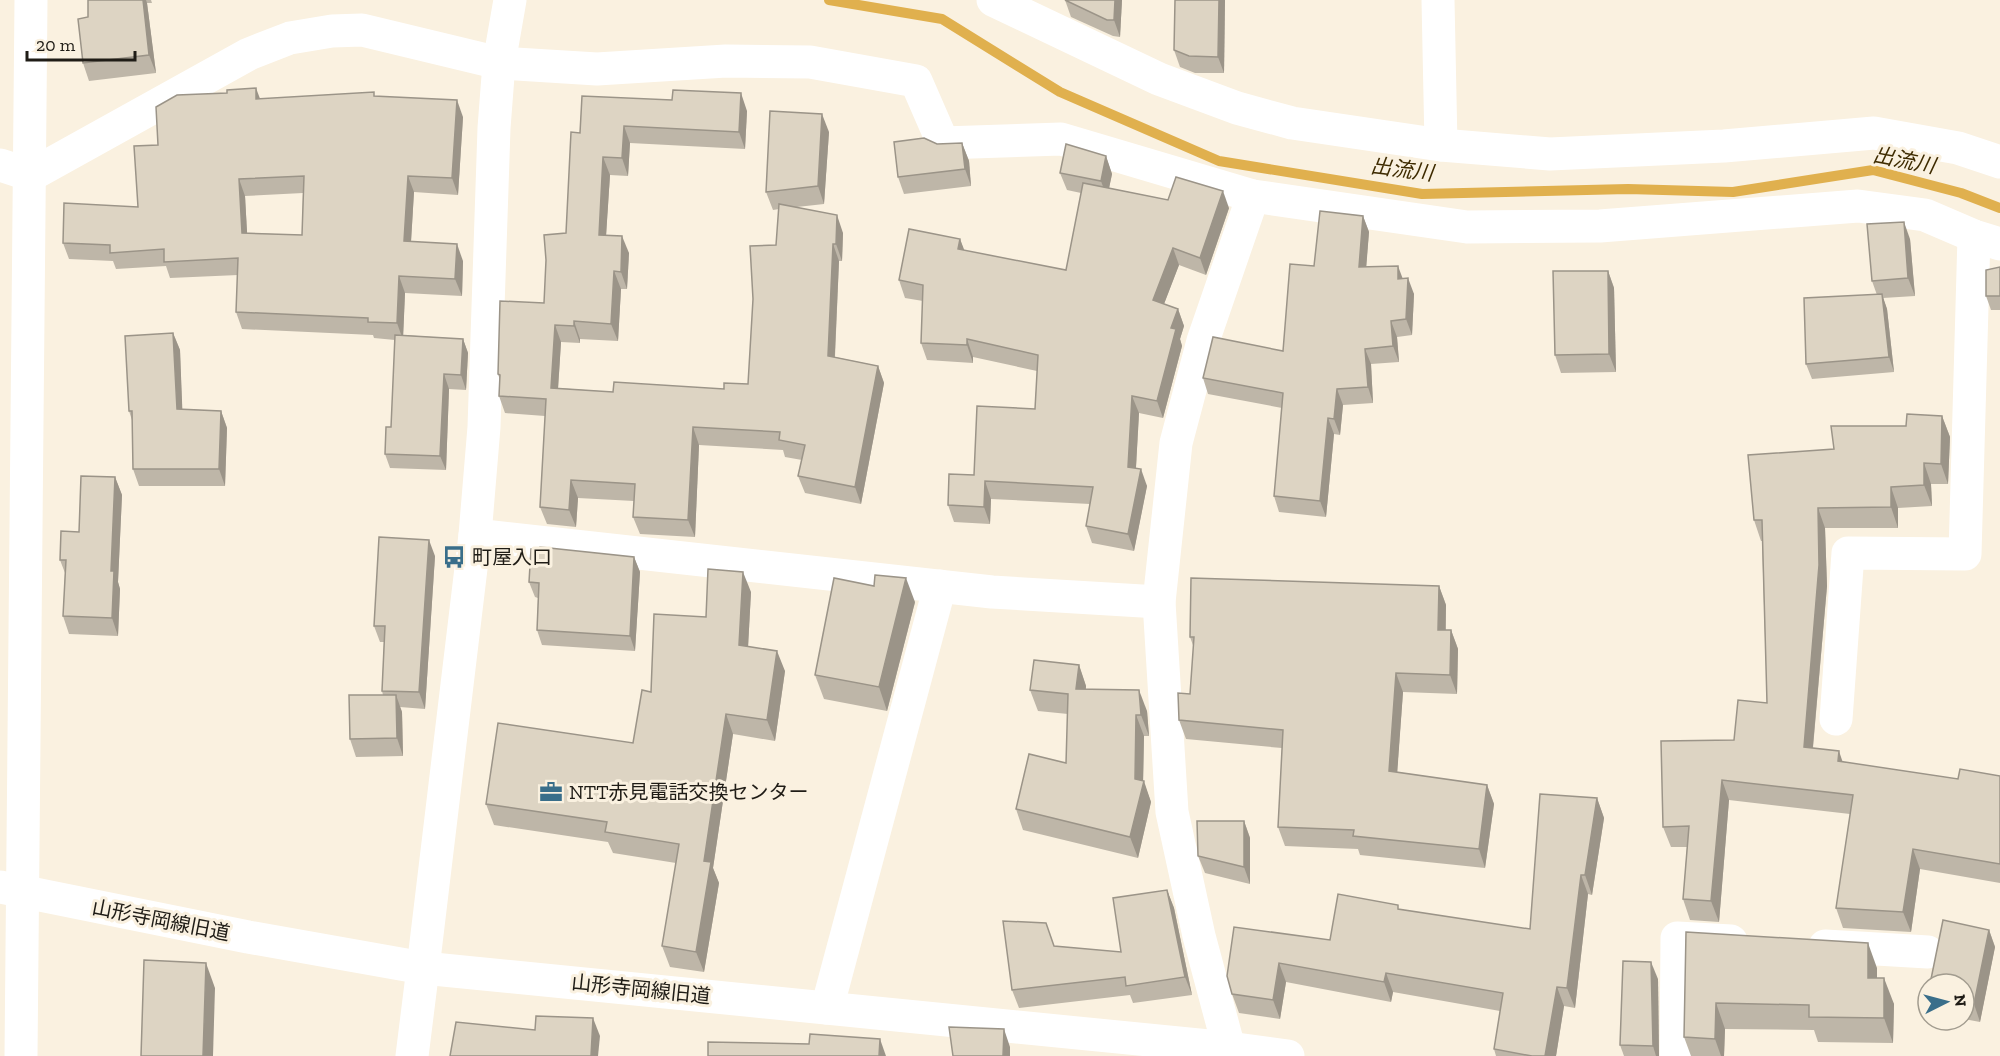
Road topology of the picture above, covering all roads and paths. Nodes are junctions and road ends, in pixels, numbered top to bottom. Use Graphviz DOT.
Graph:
graph roads {
  1 [pos="31,0"];
  2 [pos="993,0"];
  3 [pos="1438,0"];
  4 [pos="509,5"];
  5 [pos="500,63"];
  6 [pos="1441,145"];
  7 [pos="2000,162"];
  8 [pos="0,165"];
  9 [pos="31,175"];
  10 [pos="1253,196"];
  11 [pos="1987,240"];
  12 [pos="475,535"];
  13 [pos="940,586"];
  14 [pos="1159,602"];
  15 [pos="1836,719"];
  16 [pos="11,890"];
  17 [pos="1761,942"];
  18 [pos="1797,945"];
  19 [pos="1928,952"];
  20 [pos="423,968"];
  21 [pos="827,1008"];
  22 [pos="1229,1048"];
  23 [pos="21,1056"];
  24 [pos="412,1056"];
  25 [pos="1288,1056"];
  26 [pos="1676,1056"];
  1 -- 9 [label="street"];
  2 -- 6 [label="street"];
  3 -- 6 [label="street"];
  4 -- 5 [label="street"];
  5 -- 9 [label="street"];
  5 -- 10 [label="street"];
  5 -- 12 [label="street"];
  6 -- 7 [label="street"];
  8 -- 9 [label="street"];
  9 -- 16 [label="street"];
  10 -- 11 [label="street"];
  10 -- 14 [label="street"];
  11 -- 15 [label="street"];
  12 -- 13 [label="street"];
  12 -- 20 [label="street"];
  13 -- 14 [label="street"];
  13 -- 21 [label="street"];
  14 -- 22 [label="street"];
  16 -- 20 [label="street, 山形寺岡線旧道"];
  16 -- 23 [label="street"];
  17 -- 26 [label="street"];
  18 -- 19 [label="street"];
  20 -- 21 [label="street, 山形寺岡線旧道"];
  20 -- 24 [label="street"];
  21 -- 22 [label="street, 山形寺岡線旧道"];
  22 -- 25 [label="street, 山形寺岡線旧道"];
}
